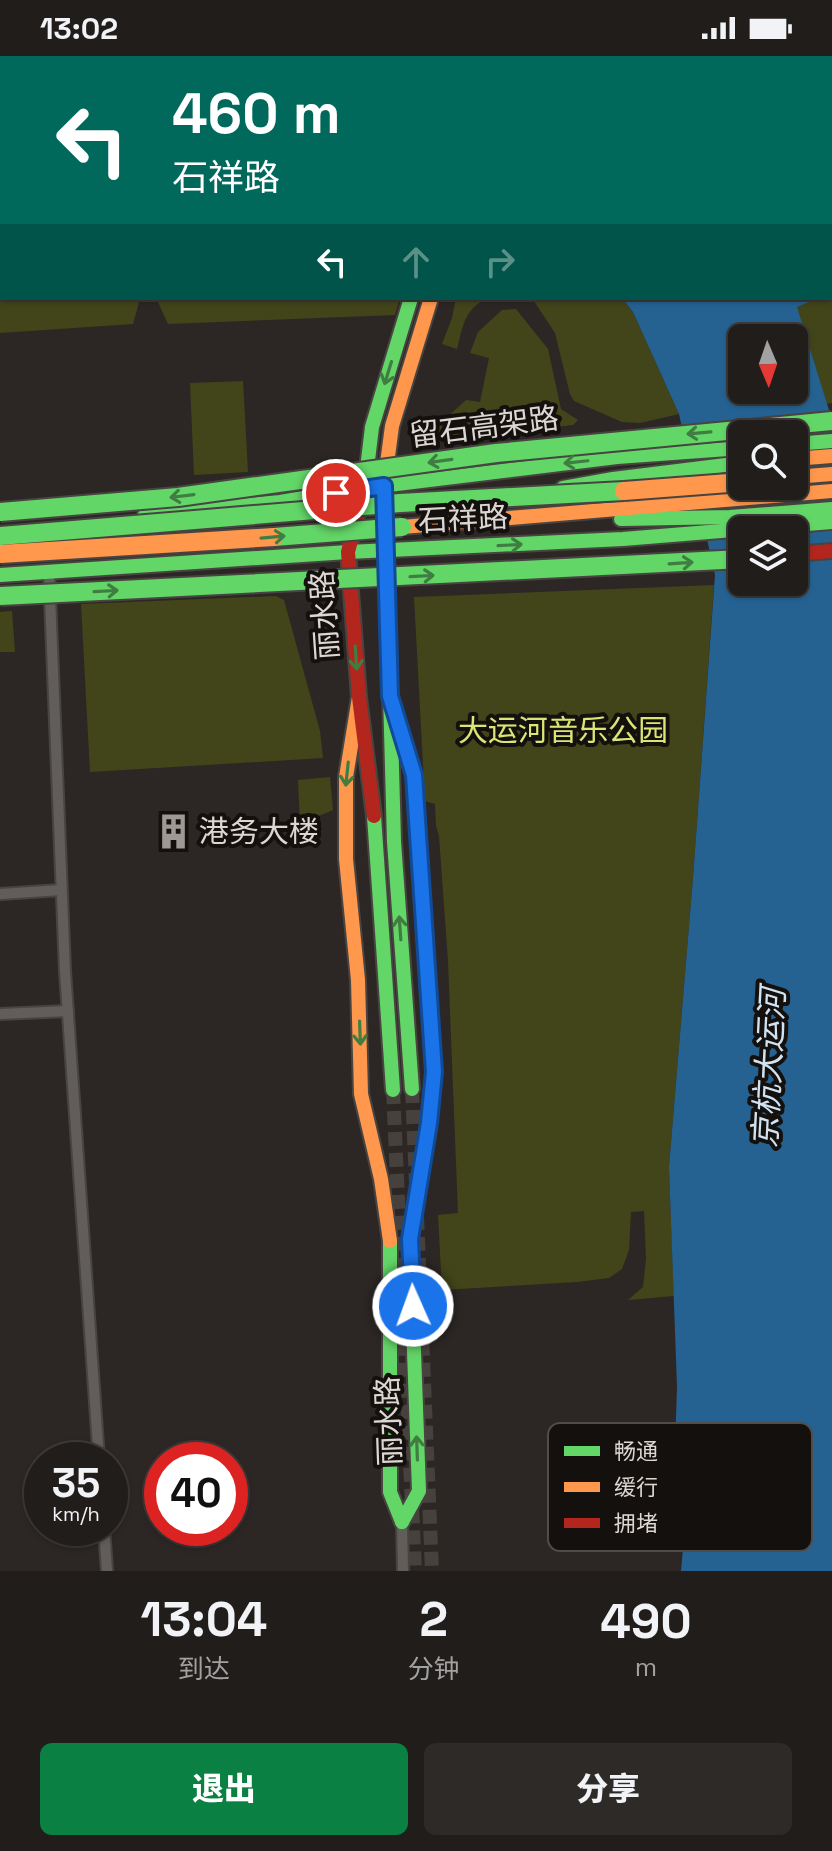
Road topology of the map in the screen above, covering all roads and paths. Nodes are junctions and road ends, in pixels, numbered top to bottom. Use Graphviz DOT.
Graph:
graph roads {
  1 [pos="410,300"];
  2 [pos="430,300"];
  3 [pos="832,421"];
  4 [pos="832,441"];
  5 [pos="808,443"];
  6 [pos="728,449"];
  7 [pos="832,456"];
  8 [pos="808,458"];
  9 [pos="728,465"];
  10 [pos="832,474"];
  11 [pos="808,476"];
  12 [pos="728,483"];
  13 [pos="384,486"];
  14 [pos="364,488"];
  15 [pos="832,491"];
  16 [pos="521,495"];
  17 [pos="832,509"];
  18 [pos="0,512"];
  19 [pos="498,519"];
  20 [pos="832,522"];
  21 [pos="0,529"];
  22 [pos="0,536"];
  23 [pos="386,551"];
  24 [pos="832,551"];
  25 [pos="348,552"];
  26 [pos="808,553"];
  27 [pos="0,554"];
  28 [pos="728,560"];
  29 [pos="49,572"];
  30 [pos="0,575"];
  31 [pos="0,596"];
  32 [pos="390,696"];
  33 [pos="359,697"];
  34 [pos="61,890"];
  35 [pos="0,894"];
  36 [pos="68,1011"];
  37 [pos="0,1014"];
  38 [pos="98,1442"];
  39 [pos="402,1522"];
  40 [pos="105,1546"];
  41 [pos="107,1571"];
  42 [pos="403,1571"];
  1 -- 14 [label="main road, 丽水路, one-way"];
  2 -- 13 [label="main road, 丽水路"];
  3 -- 18 [label="main road, 留石高架路, one-way, bridge"];
  4 -- 5 [label="main road"];
  6 -- 13 [label="main road, 石祥路, one-way"];
  7 -- 8 [label="main road"];
  9 -- 16 [label="main road, bridge"];
  10 -- 11 [label="main road"];
  12 -- 16 [label="main road, bridge"];
  13 -- 14 [label="main road, 石祥路"];
  13 -- 23 [label="main road, 丽水路"];
  14 -- 21 [label="main road, 石祥路"];
  14 -- 25 [label="main road, 丽水路"];
  15 -- 19 [label="main road"];
  16 -- 22 [label="main road, bridge"];
  17 -- 19 [label="main road"];
  27 -- 19 [label="main road, one-way, bridge"];
  23 -- 20 [label="main road, 石祥路, one-way"];
  23 -- 25 [label="main road, 石祥路"];
  23 -- 32 [label="main road, 丽水路"];
  24 -- 26 [label="main road"];
  25 -- 29 [label="main road, 石祥路"];
  25 -- 33 [label="main road, 丽水路, one-way"];
  31 -- 28 [label="main road, one-way, bridge"];
  29 -- 30 [label="main road, 石祥路"];
  29 -- 34 [label="street"];
  33 -- 32 [label="main road, 丽水路, one-way"];
  39 -- 32 [label="main road, 丽水路, one-way"];
  33 -- 39 [label="main road, 丽水路, one-way"];
  34 -- 35 [label="street"];
  34 -- 36 [label="street"];
  36 -- 37 [label="street"];
  36 -- 38 [label="street"];
  39 -- 42 [label="street, 丽水路"];
  40 -- 41 [label="street"];
}
